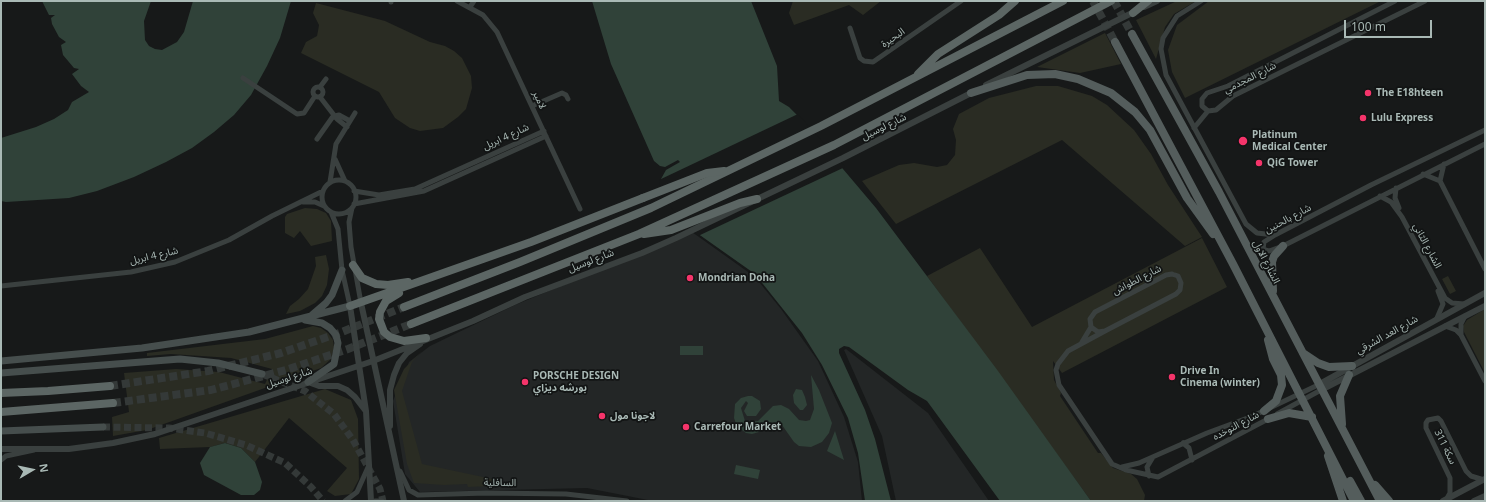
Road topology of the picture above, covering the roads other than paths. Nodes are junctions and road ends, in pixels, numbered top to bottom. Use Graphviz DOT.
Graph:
graph roads {
  1 [pos="457,1"];
  2 [pos="474,1"];
  3 [pos="961,1"];
  4 [pos="1015,1"];
  5 [pos="1063,1"];
  6 [pos="1111,1"];
  7 [pos="1148,1"];
  8 [pos="1157,1"];
  9 [pos="1201,1"];
  10 [pos="1395,1"];
  11 [pos="1424,1"];
  12 [pos="470,7"];
  13 [pos="1133,13"];
  14 [pos="850,28"];
  15 [pos="1132,34"];
  16 [pos="1115,42"];
  17 [pos="243,78"];
  18 [pos="326,78"];
  19 [pos="914,78"];
  20 [pos="320,87"];
  21 [pos="971,93"];
  22 [pos="318,96"];
  23 [pos="568,99"];
  24 [pos="532,106"];
  25 [pos="1208,111"];
  26 [pos="355,113"];
  27 [pos="335,115"];
  28 [pos="350,121"];
  29 [pos="347,126"];
  30 [pos="1194,128"];
  31 [pos="1485,130"];
  32 [pos="545,134"];
  33 [pos="317,139"];
  34 [pos="1485,144"];
  35 [pos="335,152"];
  36 [pos="1444,164"];
  37 [pos="724,171"];
  38 [pos="1423,174"];
  39 [pos="345,181"];
  40 [pos="1440,181"];
  41 [pos="330,182"];
  42 [pos="1396,188"];
  43 [pos="323,191"];
  44 [pos="354,191"];
  45 [pos="397,195"];
  46 [pos="1380,196"];
  47 [pos="757,199"];
  48 [pos="299,204"];
  49 [pos="353,206"];
  50 [pos="326,207"];
  51 [pos="580,209"];
  52 [pos="331,212"];
  53 [pos="1402,217"];
  54 [pos="349,228"];
  55 [pos="338,229"];
  56 [pos="639,234"];
  57 [pos="1275,235"];
  58 [pos="1282,246"];
  59 [pos="1225,248"];
  60 [pos="353,265"];
  61 [pos="342,270"];
  62 [pos="1485,270"];
  63 [pos="427,280"];
  64 [pos="1437,284"];
  65 [pos="1,286"];
  66 [pos="1485,292"];
  67 [pos="1274,299"];
  68 [pos="362,303"];
  69 [pos="1464,304"];
  70 [pos="350,306"];
  71 [pos="1485,306"];
  72 [pos="404,307"];
  73 [pos="1465,316"];
  74 [pos="1437,318"];
  75 [pos="303,319"];
  76 [pos="411,324"];
  77 [pos="1445,326"];
  78 [pos="1091,327"];
  79 [pos="1105,331"];
  80 [pos="1268,333"];
  81 [pos="1461,335"];
  82 [pos="426,338"];
  83 [pos="1080,344"];
  84 [pos="1302,353"];
  85 [pos="1,361"];
  86 [pos="373,361"];
  87 [pos="360,365"];
  88 [pos="1352,366"];
  89 [pos="1,373"];
  90 [pos="262,374"];
  91 [pos="1349,375"];
  92 [pos="1485,381"];
  93 [pos="308,382"];
  94 [pos="110,386"];
  95 [pos="1320,387"];
  96 [pos="1,393"];
  97 [pos="1301,397"];
  98 [pos="113,403"];
  99 [pos="366,411"];
  100 [pos="1264,411"];
  101 [pos="1,412"];
  102 [pos="1312,417"];
  103 [pos="1268,419"];
  104 [pos="103,427"];
  105 [pos="1342,427"];
  106 [pos="1,431"];
  107 [pos="390,436"];
  108 [pos="1323,440"];
  109 [pos="1183,444"];
  110 [pos="1,449"];
  111 [pos="37,450"];
  112 [pos="1154,456"];
  113 [pos="394,458"];
  114 [pos="1,460"];
  115 [pos="1192,460"];
  116 [pos="369,464"];
  117 [pos="1121,468"];
  118 [pos="1338,469"];
  119 [pos="1149,476"];
  120 [pos="1368,476"];
  121 [pos="1158,477"];
  122 [pos="1484,479"];
  123 [pos="1485,496"];
  124 [pos="1341,499"];
  125 [pos="1444,500"];
  126 [pos="345,501"];
  127 [pos="371,501"];
  128 [pos="375,501"];
  129 [pos="382,501"];
  130 [pos="404,501"];
  131 [pos="623,501"];
  132 [pos="1354,501"];
  133 [pos="1361,501"];
  134 [pos="1380,501"];
  135 [pos="1389,501"];
  136 [pos="1474,501"];
  1 -- 12 [label="street, لامير"];
  2 -- 12 [label="street"];
  3 -- 14 [label="street, البحيرة"];
  4 -- 19 [label="highway"];
  5 -- 19 [label="highway"];
  6 -- 56 [label="highway, شارع لوسيل"];
  7 -- 13 [label="highway"];
  8 -- 13 [label="street, شارع لوسيل"];
  9 -- 30 [label="street, الشارع الاول"];
  10 -- 25 [label="street, شارع المجدمي"];
  11 -- 25 [label="street, شارع المجدمي"];
  12 -- 24 [label="street, لامير"];
  13 -- 21 [label="street, شارع لوسيل"];
  15 -- 67 [label="main road, الشارع الاول"];
  16 -- 59 [label="main road"];
  17 -- 22 [label="street"];
  18 -- 20 [label="street"];
  19 -- 37 [label="highway"];
  20 -- 22 [label="street"];
  20 -- 22 [label="street"];
  21 -- 47 [label="street, شارع لوسيل"];
  21 -- 59 [label="main road"];
  22 -- 27 [label="street"];
  23 -- 24 [label="street"];
  24 -- 32 [label="street, لامير"];
  25 -- 30 [label="street"];
  26 -- 28 [label="street"];
  27 -- 28 [label="street"];
  27 -- 29 [label="street"];
  27 -- 33 [label="street"];
  28 -- 29 [label="street"];
  29 -- 35 [label="street"];
  30 -- 57 [label="street, الشارع الاول"];
  31 -- 57 [label="street, شارع بالحنين"];
  32 -- 45 [label="street, شارع 4 ابريل"];
  32 -- 51 [label="street, لامير"];
  34 -- 36 [label="street, شارع بالحنين"];
  35 -- 39 [label="street"];
  35 -- 41 [label="street"];
  36 -- 38 [label="street, شارع بالحنين"];
  36 -- 40 [label="street"];
  37 -- 63 [label="highway, bridge"];
  37 -- 72 [label="highway"];
  38 -- 40 [label="street"];
  38 -- 42 [label="street, شارع بالحنين"];
  39 -- 41 [label="street"];
  39 -- 44 [label="street"];
  40 -- 62 [label="street"];
  41 -- 43 [label="street"];
  42 -- 46 [label="street, شارع بالحنين"];
  42 -- 53 [label="street, الشارع الثاني"];
  43 -- 48 [label="street, شارع 4 ابريل"];
  43 -- 50 [label="street"];
  44 -- 45 [label="street, شارع 4 ابريل"];
  44 -- 49 [label="street"];
  45 -- 49 [label="street, شارع 4 ابريل"];
  46 -- 53 [label="street, الشارع الثاني"];
  46 -- 58 [label="street, شارع بالحنين"];
  47 -- 56 [label="highway"];
  47 -- 82 [label="street, شارع لوسيل"];
  48 -- 50 [label="street, شارع 4 ابريل"];
  48 -- 65 [label="street, شارع 4 ابريل"];
  49 -- 52 [label="street"];
  49 -- 54 [label="street"];
  50 -- 52 [label="street"];
  52 -- 55 [label="street"];
  53 -- 64 [label="street, الشارع الثاني"];
  54 -- 55 [label="street"];
  54 -- 60 [label="street"];
  55 -- 61 [label="street"];
  56 -- 76 [label="highway, شارع لوسيل"];
  57 -- 58 [label="street, شارع بالحنين"];
  58 -- 67 [label="main road"];
  59 -- 80 [label="main road"];
  60 -- 63 [label="highway"];
  60 -- 68 [label="street"];
  61 -- 70 [label="street"];
  61 -- 75 [label="main road"];
  63 -- 68 [label="highway"];
  63 -- 82 [label="highway"];
  64 -- 69 [label="street, الشارع الثاني"];
  64 -- 74 [label="street, الشارع الثاني"];
  66 -- 69 [label="street, شارع العد الشرقي"];
  67 -- 84 [label="main road, الشارع الاول"];
  68 -- 70 [label="highway"];
  68 -- 86 [label="street"];
  69 -- 74 [label="street, شارع العد الشرقي"];
  70 -- 75 [label="main road"];
  70 -- 87 [label="street"];
  71 -- 73 [label="street, شارع العد الشرقي"];
  73 -- 77 [label="street, شارع العد الشرقي"];
  73 -- 81 [label="street"];
  74 -- 88 [label="street, شارع العد الشرقي"];
  75 -- 85 [label="main road"];
  75 -- 93 [label="main road"];
  77 -- 81 [label="street"];
  77 -- 91 [label="street, شارع العد الشرقي"];
  78 -- 79 [label="street"];
  78 -- 79 [label="street, شارع الطواش"];
  78 -- 83 [label="street, شارع الطواش"];
  79 -- 83 [label="street, شارع الطواش"];
  80 -- 97 [label="main road"];
  80 -- 100 [label="main road"];
  81 -- 92 [label="street"];
  82 -- 86 [label="street, شارع لوسيل"];
  82 -- 107 [label="street"];
  83 -- 117 [label="street, شارع الطواش"];
  84 -- 88 [label="main road"];
  84 -- 95 [label="main road, الشارع الاول"];
  86 -- 87 [label="street, شارع لوسيل"];
  86 -- 107 [label="street, السافلية"];
  87 -- 93 [label="street, شارع لوسيل"];
  87 -- 99 [label="street"];
  88 -- 95 [label="street, شارع العد الشرقي"];
  89 -- 90 [label="main road, شارع لوسيل"];
  91 -- 95 [label="street, شارع العد الشرقي"];
  91 -- 105 [label="main road"];
  93 -- 99 [label="street"];
  93 -- 111 [label="street, شارع لوسيل"];
  94 -- 96 [label="highway"];
  95 -- 97 [label="street, شارع العد الشرقي"];
  95 -- 105 [label="main road, الشارع الاول"];
  97 -- 100 [label="street, شارع النوخده"];
  97 -- 102 [label="main road"];
  97 -- 103 [label="street, شارع النوخده"];
  98 -- 101 [label="highway"];
  99 -- 116 [label="street"];
  100 -- 109 [label="street, شارع النوخده"];
  102 -- 103 [label="main road"];
  102 -- 108 [label="main road"];
  103 -- 115 [label="street, شارع النوخده"];
  104 -- 106 [label="main road"];
  105 -- 120 [label="main road, الشارع الاول"];
  107 -- 113 [label="street, السافلية"];
  108 -- 118 [label="main road"];
  108 -- 124 [label="main road"];
  109 -- 112 [label="street, شارع النوخده"];
  109 -- 115 [label="street"];
  110 -- 111 [label="street, شارع لوسيل"];
  111 -- 114 [label="street"];
  112 -- 117 [label="street"];
  112 -- 119 [label="street"];
  113 -- 130 [label="street, السافلية"];
  113 -- 131 [label="street, السافلية"];
  115 -- 121 [label="street, شارع النوخده"];
  116 -- 126 [label="street"];
  116 -- 127 [label="street"];
  117 -- 119 [label="street, شارع الطواش"];
  118 -- 132 [label="main road"];
  118 -- 133 [label="main road"];
  119 -- 121 [label="street, شارع الطواش"];
  120 -- 134 [label="main road, الشارع الاول"];
  120 -- 135 [label="main road"];
  122 -- 125 [label="street"];
  122 -- 125 [label="street, سكة 311"];
  123 -- 136 [label="street"];
  128 -- 129 [label="street"];
}
